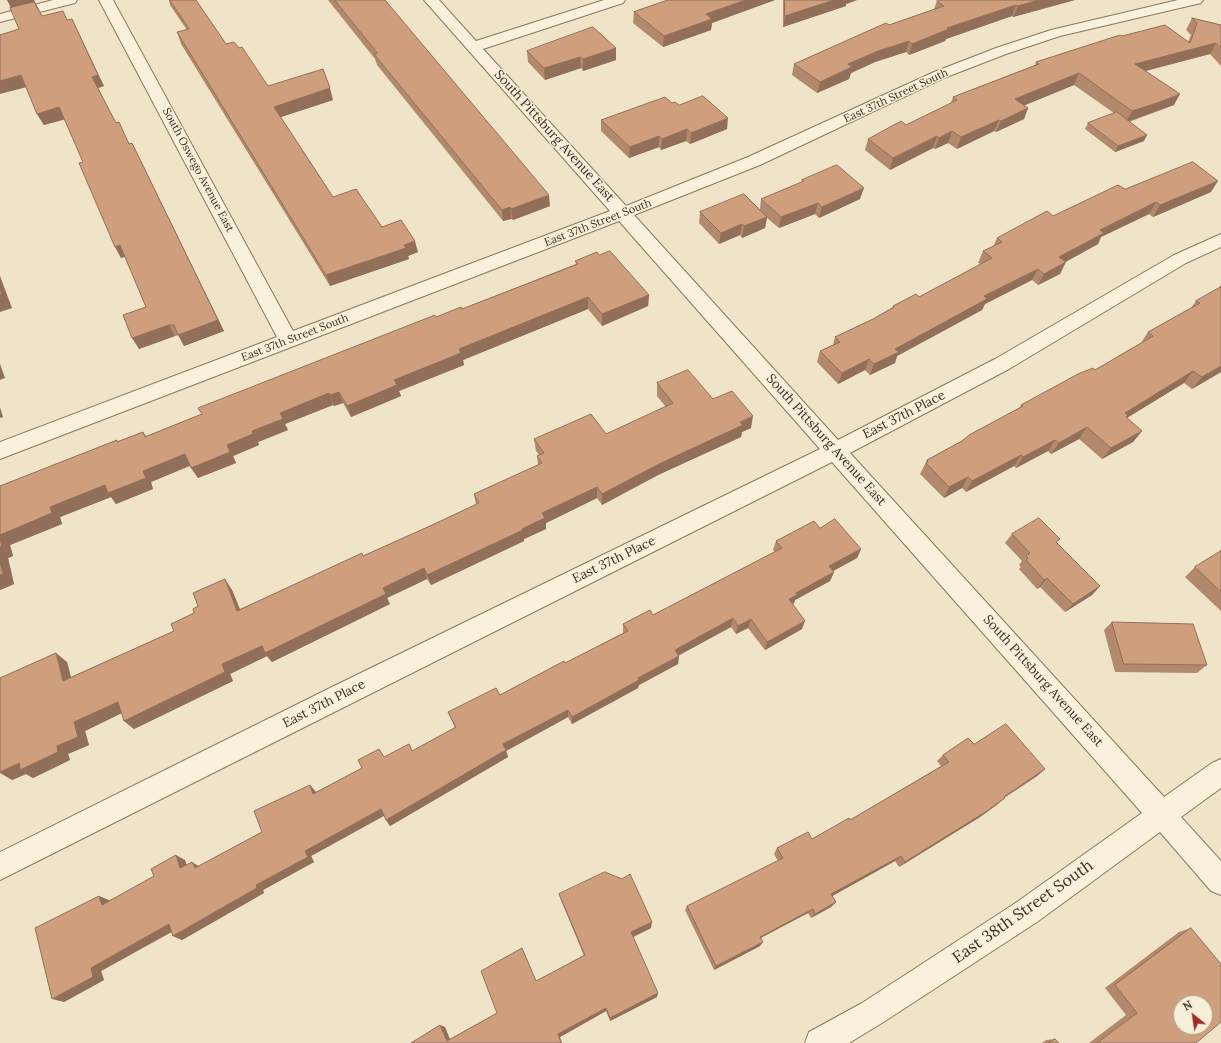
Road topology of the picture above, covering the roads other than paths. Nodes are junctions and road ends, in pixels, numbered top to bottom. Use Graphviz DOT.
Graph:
graph roads {
  1 [pos="70,0"];
  2 [pos="106,0"];
  3 [pos="431,0"];
  4 [pos="618,0"];
  5 [pos="1196,0"];
  6 [pos="0,18"];
  7 [pos="473,47"];
  8 [pos="623,214"];
  9 [pos="1221,240"];
  10 [pos="289,341"];
  11 [pos="835,450"];
  12 [pos="0,451"];
  13 [pos="1221,772"];
  14 [pos="1162,814"];
  15 [pos="0,866"];
  16 [pos="1221,881"];
  17 [pos="820,1043"];
  1 -- 6 [label="street"];
  2 -- 10 [label="street, South Oswego Avenue East"];
  3 -- 7 [label="street, South Pittsburg Avenue East"];
  4 -- 7 [label="street"];
  5 -- 8 [label="street, East 37th Street South"];
  7 -- 8 [label="street, South Pittsburg Avenue East"];
  8 -- 10 [label="street, East 37th Street South"];
  8 -- 11 [label="street, South Pittsburg Avenue East"];
  9 -- 11 [label="street, East 37th Place"];
  10 -- 12 [label="street, East 37th Street South"];
  11 -- 14 [label="street, South Pittsburg Avenue East"];
  11 -- 15 [label="street, East 37th Place"];
  13 -- 14 [label="street, East 38th Street South"];
  14 -- 16 [label="street, South Pittsburg Avenue East"];
  14 -- 17 [label="street, East 38th Street South"];
}
